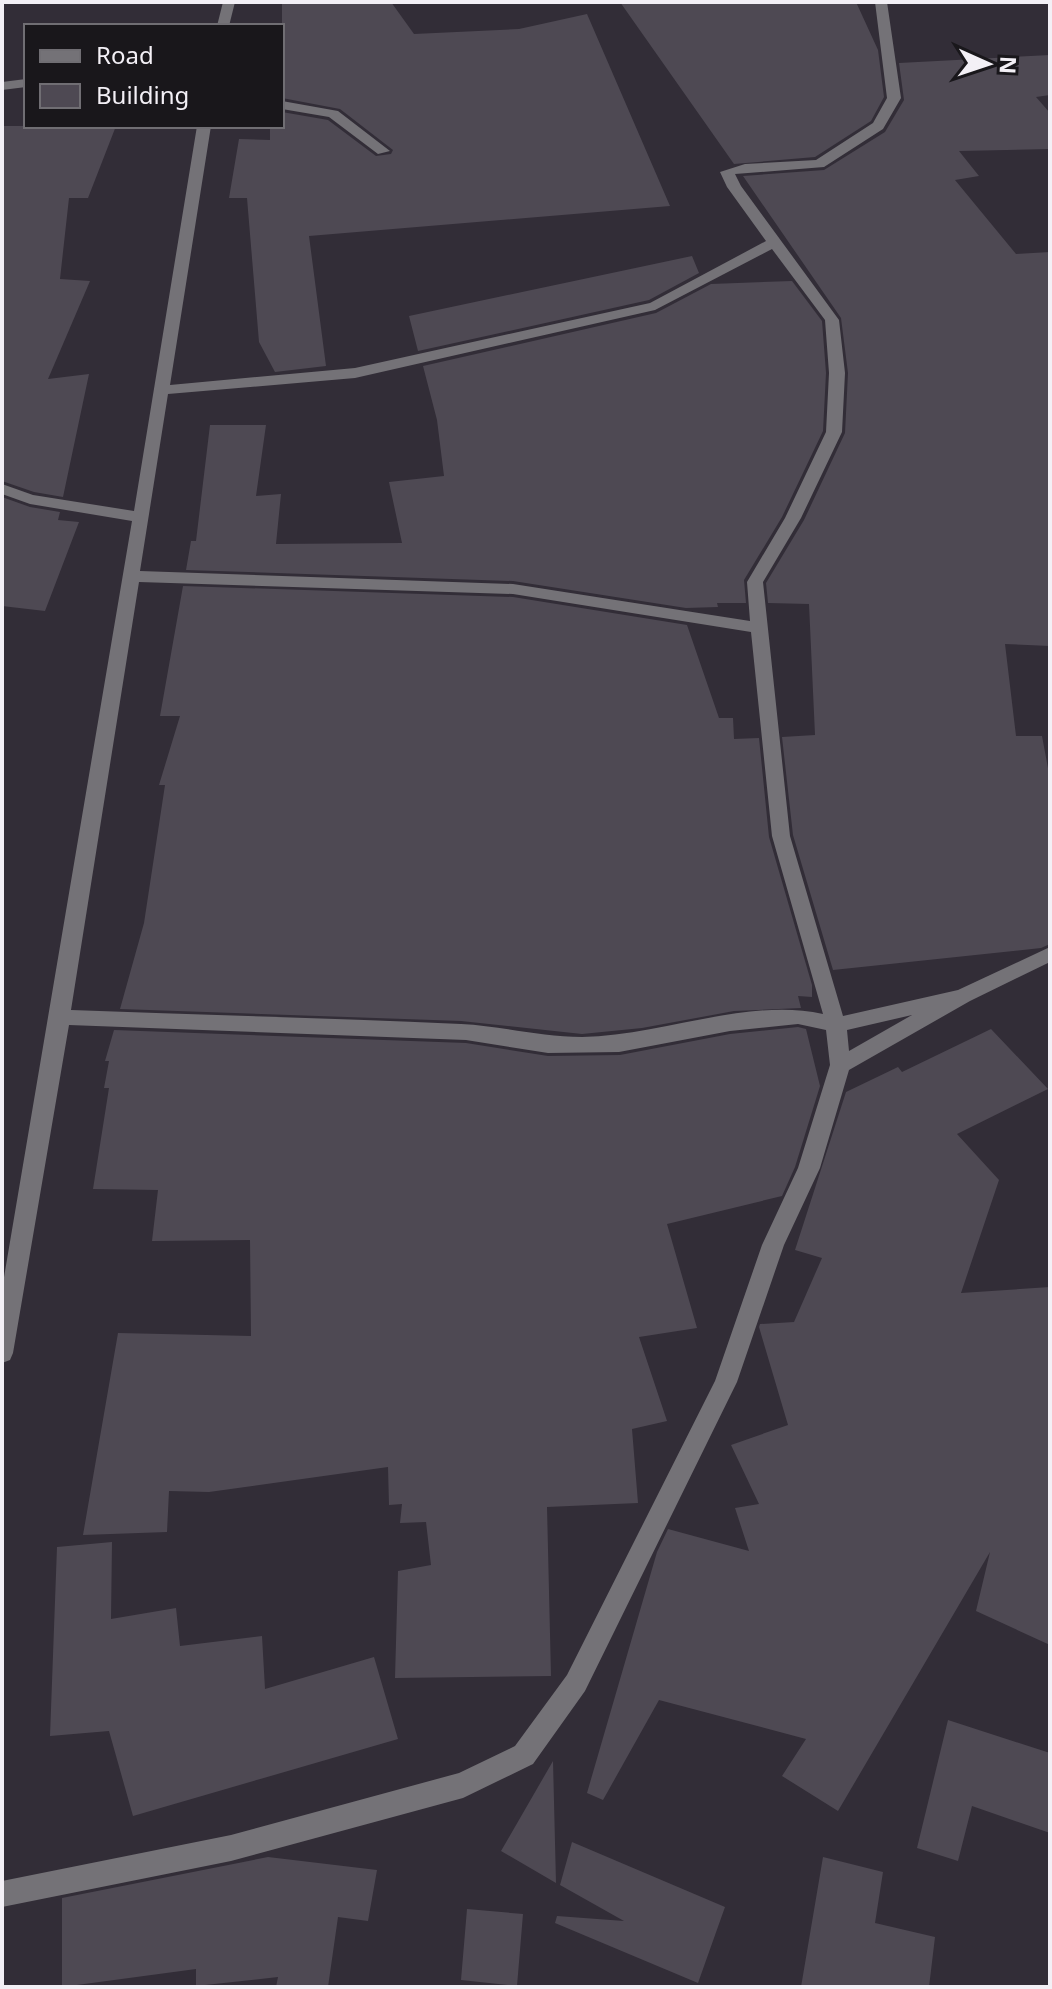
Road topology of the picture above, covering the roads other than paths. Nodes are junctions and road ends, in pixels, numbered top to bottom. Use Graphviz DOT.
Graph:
graph roads {
  1 [pos="229,2"];
  2 [pos="881,2"];
  3 [pos="224,24"];
  4 [pos="24,83"];
  5 [pos="2,86"];
  6 [pos="284,105"];
  7 [pos="204,128"];
  8 [pos="383,151"];
  9 [pos="776,241"];
  10 [pos="162,390"];
  11 [pos="2,489"];
  12 [pos="141,517"];
  13 [pos="132,576"];
  14 [pos="761,628"];
  15 [pos="1050,954"];
  16 [pos="963,996"];
  17 [pos="60,1017"];
  18 [pos="836,1025"];
  19 [pos="840,1065"];
  20 [pos="13,1222"];
  21 [pos="2,1353"];
  22 [pos="2,1894"];
  1 -- 3 [label="street"];
  2 -- 9 [label="street"];
  4 -- 5 [label="street"];
  6 -- 8 [label="street"];
  7 -- 10 [label="street"];
  9 -- 10 [label="street"];
  9 -- 14 [label="street"];
  10 -- 12 [label="street"];
  11 -- 12 [label="street"];
  12 -- 13 [label="street"];
  13 -- 14 [label="street"];
  13 -- 17 [label="street"];
  14 -- 18 [label="street"];
  15 -- 16 [label="street"];
  16 -- 18 [label="street"];
  16 -- 19 [label="street"];
  17 -- 18 [label="street"];
  17 -- 20 [label="street"];
  18 -- 19 [label="street"];
  19 -- 22 [label="street"];
  20 -- 21 [label="street"];
}
